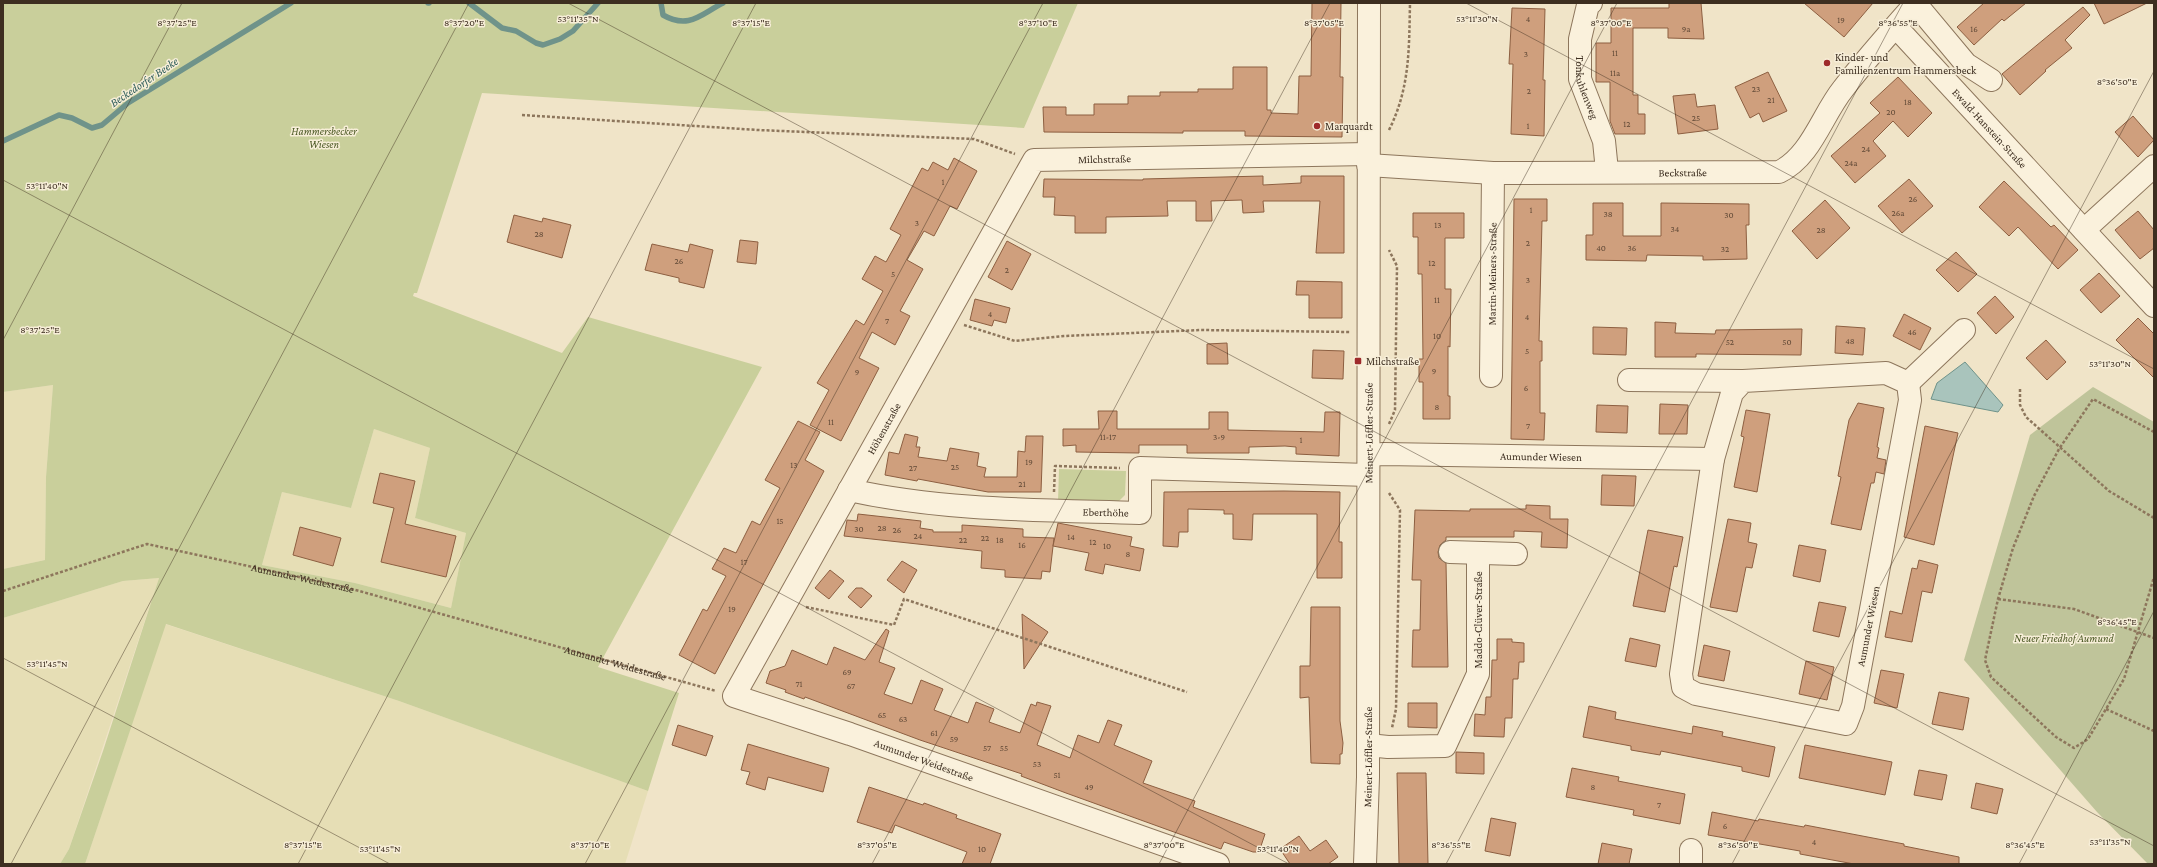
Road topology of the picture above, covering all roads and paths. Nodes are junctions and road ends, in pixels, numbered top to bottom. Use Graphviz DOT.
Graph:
graph roads {
  1 [pos="1369,3"];
  2 [pos="1410,3"];
  3 [pos="1591,3"];
  4 [pos="1916,3"];
  5 [pos="1896,27"];
  6 [pos="1991,80"];
  7 [pos="522,115"];
  8 [pos="1386,136"];
  9 [pos="1368,159"];
  10 [pos="1034,160"];
  11 [pos="2154,166"];
  12 [pos="1607,171"];
  13 [pos="1493,173"];
  14 [pos="2084,230"];
  15 [pos="1388,248"];
  16 [pos="2154,306"];
  17 [pos="945,319"];
  18 [pos="1964,330"];
  19 [pos="1368,332"];
  20 [pos="1491,376"];
  21 [pos="1629,380"];
  22 [pos="1743,381"];
  23 [pos="1908,383"];
  24 [pos="2020,389"];
  25 [pos="2154,432"];
  26 [pos="2061,446"];
  27 [pos="1713,459"];
  28 [pos="1374,461"];
  29 [pos="1140,468"];
  30 [pos="1387,488"];
  31 [pos="849,490"];
  32 [pos="1054,511"];
  33 [pos="2154,518"];
  34 [pos="1450,552"];
  35 [pos="1478,552"];
  36 [pos="1516,554"];
  37 [pos="2154,578"];
  38 [pos="3,591"];
  39 [pos="1998,599"];
  40 [pos="786,602"];
  41 [pos="2137,631"];
  42 [pos="2154,638"];
  43 [pos="1188,692"];
  44 [pos="734,696"];
  45 [pos="2106,709"];
  46 [pos="2154,731"];
  47 [pos="1378,746"];
  48 [pos="1218,864"];
  49 [pos="1365,864"];
  1 -- 9 [label="street, Meinert-Löffler-Straße"];
  2 -- 8 [label="path"];
  3 -- 12 [label="street, Tonkuhlenweg"];
  4 -- 5 [label="street, Beckstraße"];
  4 -- 6 [label="street"];
  5 -- 12 [label="street, Beckstraße"];
  5 -- 14 [label="street, Ewald-Hanstein-Straße"];
  7 -- 10 [label="path"];
  9 -- 10 [label="street, Milchstraße"];
  9 -- 13 [label="street, Beckstraße"];
  9 -- 19 [label="street, Meinert-Löffler-Straße"];
  10 -- 17 [label="street, Höhenstraße"];
  11 -- 14 [label="street"];
  12 -- 13 [label="street, Beckstraße"];
  13 -- 20 [label="street, Martin-Meiners-Straße"];
  14 -- 16 [label="street, Ewald-Hanstein-Straße"];
  15 -- 28 [label="path"];
  17 -- 19 [label="path"];
  17 -- 31 [label="street, Höhenstraße"];
  18 -- 23 [label="street"];
  19 -- 28 [label="street, Meinert-Löffler-Straße"];
  21 -- 22 [label="street"];
  22 -- 23 [label="street"];
  22 -- 27 [label="street, Aumunder Wiesen"];
  23 -- 27 [label="street, Aumunder Wiesen"];
  24 -- 26 [label="path"];
  25 -- 26 [label="path"];
  26 -- 33 [label="path"];
  26 -- 39 [label="path"];
  27 -- 28 [label="street, Aumunder Wiesen"];
  28 -- 29 [label="street"];
  28 -- 47 [label="street, Meinert-Löffler-Straße"];
  29 -- 32 [label="path"];
  29 -- 32 [label="street, Eberthöhe"];
  30 -- 47 [label="path"];
  31 -- 32 [label="street, Eberthöhe"];
  31 -- 40 [label="street, Höhenstraße"];
  34 -- 35 [label="street"];
  35 -- 36 [label="street"];
  35 -- 47 [label="street, Maddo-Clüver-Straße"];
  37 -- 41 [label="path"];
  38 -- 44 [label="path, Aumunder Weidestraße"];
  39 -- 41 [label="path"];
  39 -- 45 [label="path"];
  40 -- 43 [label="path"];
  40 -- 44 [label="street, Höhenstraße"];
  41 -- 42 [label="path"];
  41 -- 45 [label="path"];
  44 -- 48 [label="street, Aumunder Weidestraße"];
  45 -- 46 [label="path"];
  47 -- 49 [label="street, Meinert-Löffler-Straße"];
}
